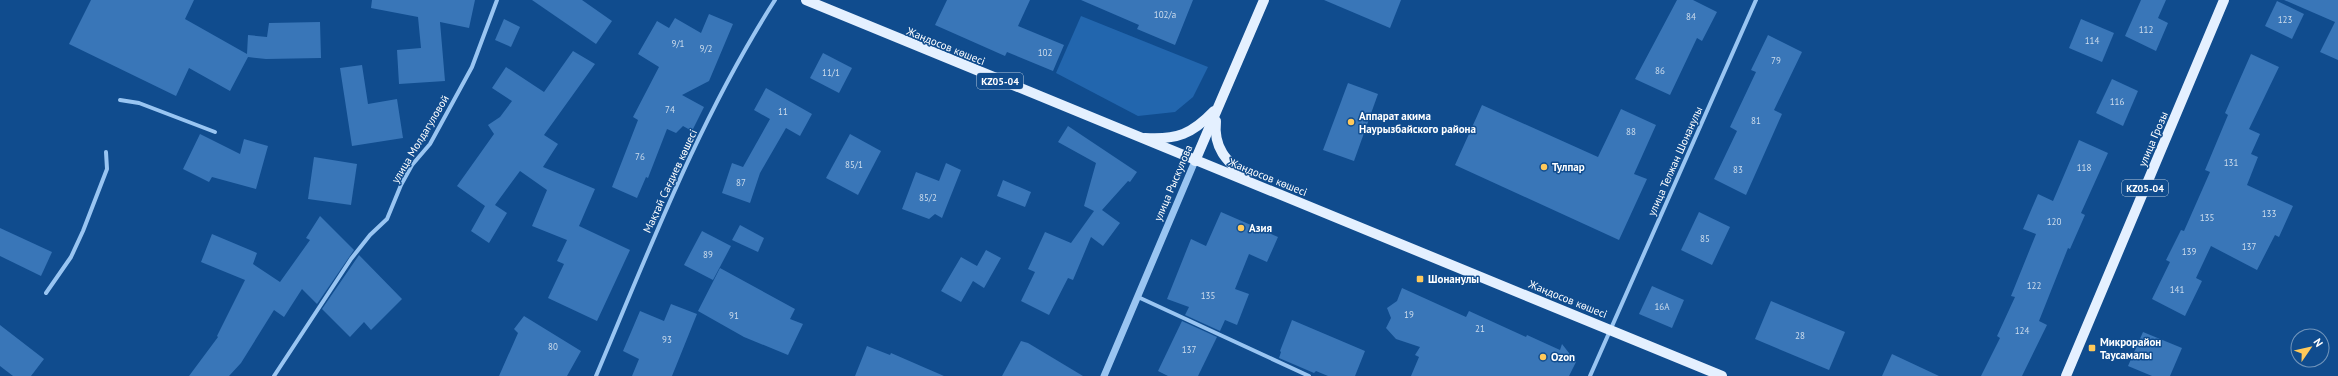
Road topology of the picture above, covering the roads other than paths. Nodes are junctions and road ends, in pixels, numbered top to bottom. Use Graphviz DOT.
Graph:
graph roads {
  1 [pos="497,0"];
  2 [pos="775,0"];
  3 [pos="806,0"];
  4 [pos="1264,0"];
  5 [pos="1756,0"];
  6 [pos="2224,0"];
  7 [pos="120,100"];
  8 [pos="1218,107"];
  9 [pos="215,132"];
  10 [pos="1137,137"];
  11 [pos="106,152"];
  12 [pos="1195,161"];
  13 [pos="1252,184"];
  14 [pos="46,293"];
  15 [pos="1138,297"];
  16 [pos="1612,329"];
  17 [pos="274,376"];
  18 [pos="596,376"];
  19 [pos="1104,376"];
  20 [pos="1309,376"];
  21 [pos="1590,376"];
  22 [pos="1722,376"];
  23 [pos="2066,376"];
  1 -- 17 [label="street, улица Молдагуловой"];
  2 -- 18 [label="street, Мақтай Сағдиев көшесі"];
  3 -- 10 [label="main road, Жандосов көшесі / KZ05-04"];
  4 -- 8 [label="main road, улица Рыскулова / KZ05-04"];
  5 -- 16 [label="street, улица Телжан Шонанулы"];
  6 -- 23 [label="main road, улица Грозы / KZ05-04"];
  7 -- 9 [label="street"];
  8 -- 10 [label="main road, KZ05-04"];
  8 -- 12 [label="main road, улица Рыскулова / KZ05-04"];
  8 -- 13 [label="main road, KZ05-04"];
  10 -- 12 [label="main road, Жандосов көшесі / KZ05-04"];
  11 -- 14 [label="street"];
  12 -- 13 [label="main road, Жандосов көшесі / KZ05-04"];
  12 -- 15 [label="street, улица Рыскулова"];
  13 -- 16 [label="main road, Жандосов көшесі / KZ05-04"];
  15 -- 19 [label="street, улица Рыскулова"];
  15 -- 20 [label="street"];
  16 -- 21 [label="street, улица Телжан Шонанулы"];
  16 -- 22 [label="main road, Жандосов көшесі / KZ05-04"];
}
